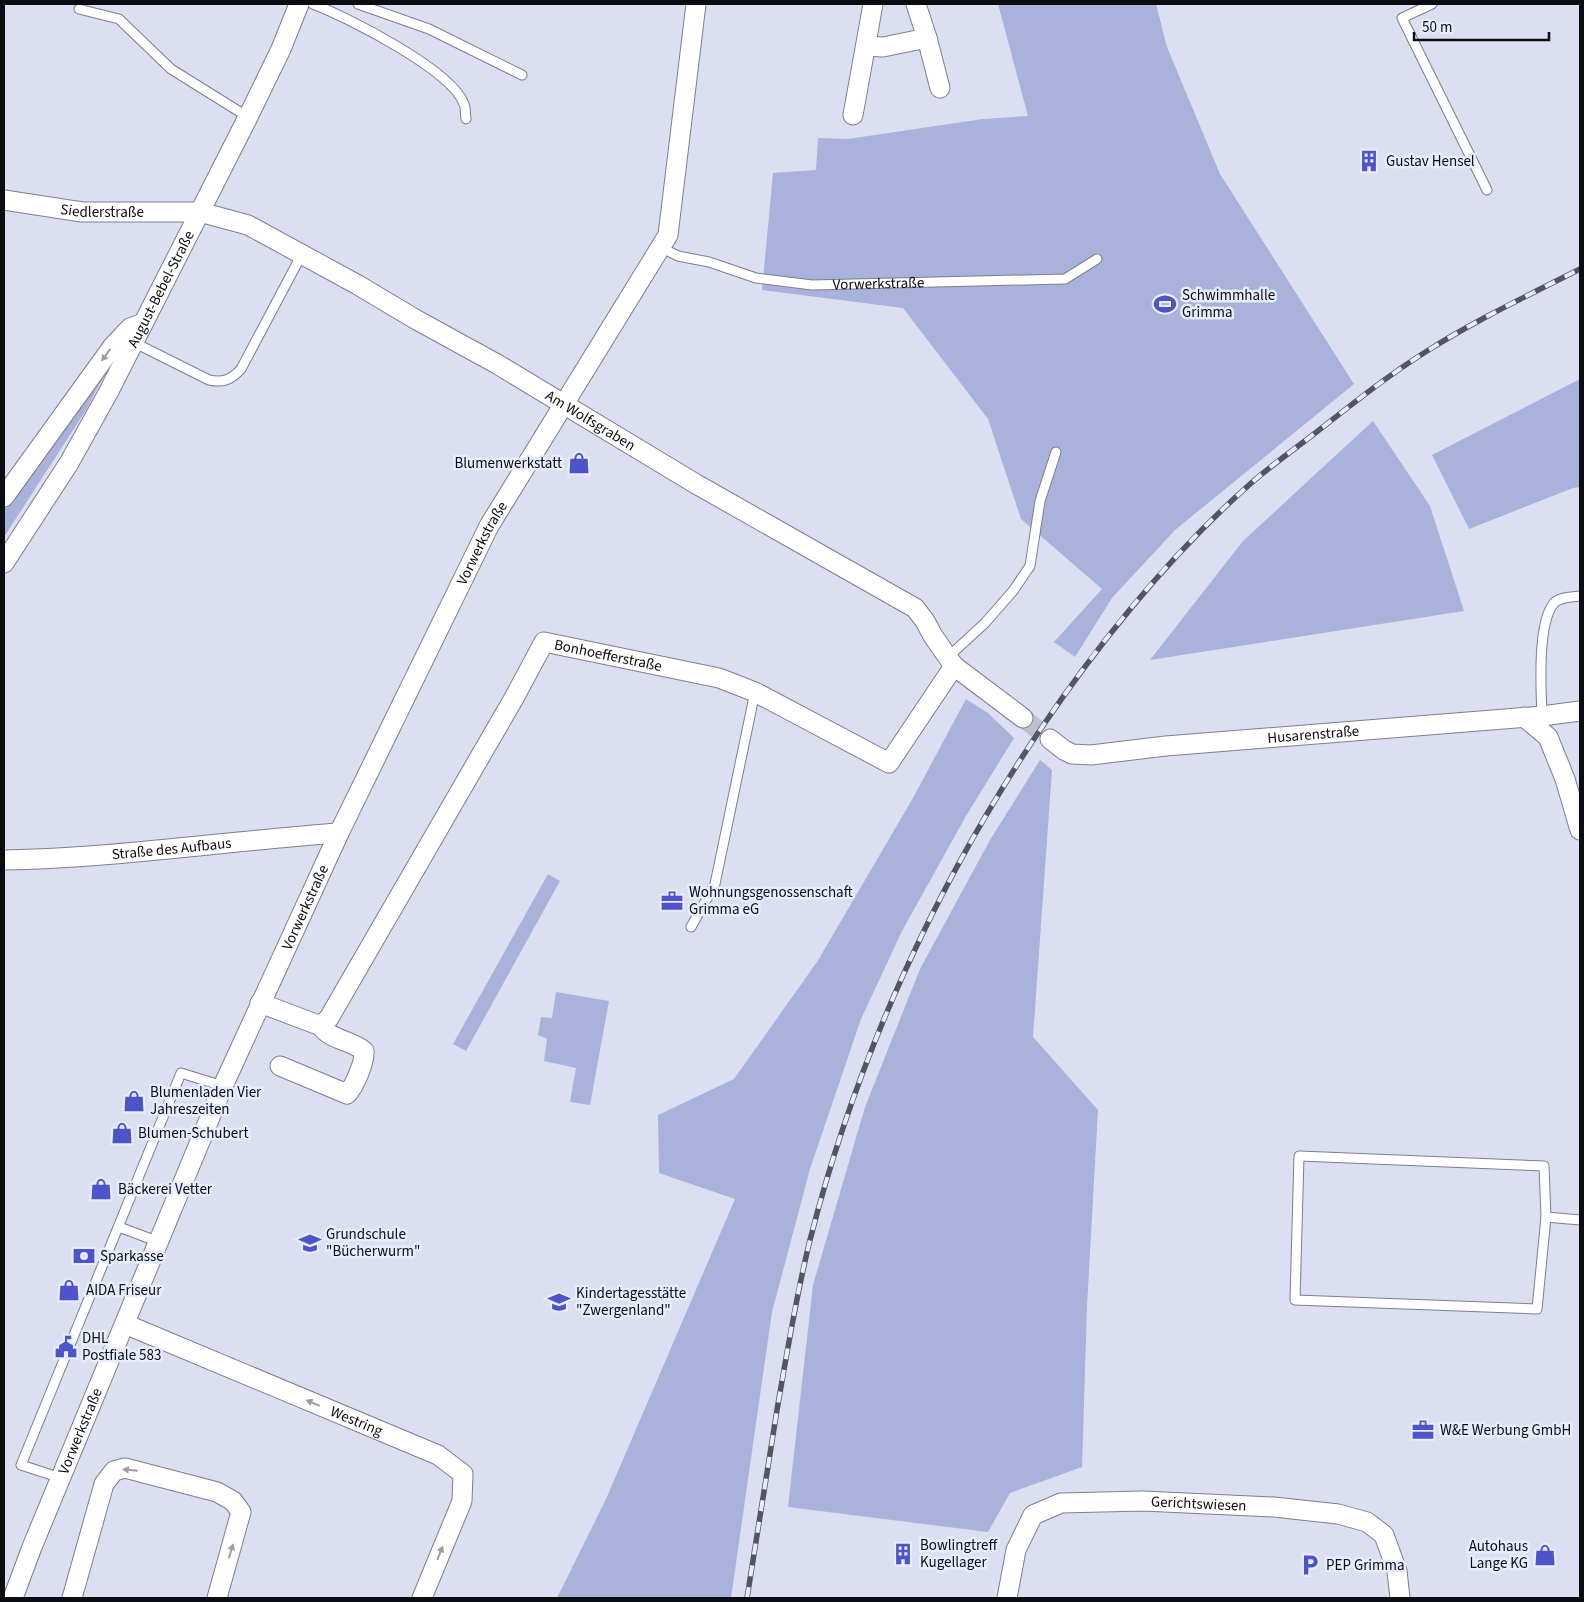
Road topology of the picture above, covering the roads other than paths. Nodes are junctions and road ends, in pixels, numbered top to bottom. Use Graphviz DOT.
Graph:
graph roads {
  1 [pos="299,4"];
  2 [pos="313,4"];
  3 [pos="358,4"];
  4 [pos="696,4"];
  5 [pos="873,4"];
  6 [pos="916,4"];
  7 [pos="1432,4"];
  8 [pos="79,9"];
  9 [pos="927,38"];
  10 [pos="866,46"];
  11 [pos="522,76"];
  12 [pos="940,88"];
  13 [pos="853,115"];
  14 [pos="248,117"];
  15 [pos="466,119"];
  16 [pos="1488,190"];
  17 [pos="4,200"];
  18 [pos="200,212"];
  19 [pos="662,248"];
  20 [pos="302,254"];
  21 [pos="1097,259"];
  22 [pos="142,324"];
  23 [pos="133,342"];
  24 [pos="563,404"];
  25 [pos="1056,452"];
  26 [pos="4,497"];
  27 [pos="4,563"];
  28 [pos="1580,596"];
  29 [pos="951,662"];
  30 [pos="755,692"];
  31 [pos="1580,711"];
  32 [pos="1533,716"];
  33 [pos="1023,718"];
  34 [pos="1050,739"];
  35 [pos="1580,830"];
  36 [pos="339,833"];
  37 [pos="4,860"];
  38 [pos="691,927"];
  39 [pos="260,1003"];
  40 [pos="321,1026"];
  41 [pos="280,1066"];
  42 [pos="224,1086"];
  43 [pos="1546,1217"];
  44 [pos="1580,1220"];
  45 [pos="119,1227"];
  46 [pos="159,1242"];
  47 [pos="125,1324"];
  48 [pos="61,1478"];
  49 [pos="13,1598"];
  50 [pos="72,1598"];
  51 [pos="217,1598"];
  52 [pos="422,1598"];
  53 [pos="1008,1598"];
  54 [pos="1400,1598"];
  1 -- 14 [label="street, August-Bebel-Straße"];
  2 -- 15 [label="lane"];
  3 -- 11 [label="lane"];
  4 -- 19 [label="street, Vorwerkstraße"];
  5 -- 10 [label="street"];
  6 -- 9 [label="street"];
  7 -- 16 [label="lane"];
  8 -- 14 [label="lane"];
  9 -- 10 [label="street"];
  9 -- 12 [label="street"];
  10 -- 13 [label="street"];
  14 -- 18 [label="street, August-Bebel-Straße"];
  17 -- 18 [label="street, Siedlerstraße"];
  18 -- 20 [label="street, Am Wolfsgraben"];
  18 -- 22 [label="street, August-Bebel-Straße"];
  19 -- 21 [label="lane, Vorwerkstraße"];
  19 -- 24 [label="street, Vorwerkstraße"];
  20 -- 23 [label="lane"];
  20 -- 24 [label="street, Am Wolfsgraben"];
  22 -- 23 [label="street, August-Bebel-Straße"];
  22 -- 26 [label="street, one-way"];
  23 -- 27 [label="street, August-Bebel-Straße"];
  24 -- 29 [label="street, Am Wolfsgraben"];
  24 -- 36 [label="street, Vorwerkstraße"];
  25 -- 29 [label="lane"];
  28 -- 32 [label="lane"];
  29 -- 30 [label="street, Bonhoefferstraße"];
  29 -- 33 [label="street"];
  30 -- 38 [label="lane"];
  30 -- 40 [label="street, Bonhoefferstraße"];
  31 -- 32 [label="street, Husarenstraße"];
  32 -- 34 [label="street, Husarenstraße"];
  32 -- 35 [label="street"];
  36 -- 37 [label="street, Straße des Aufbaus"];
  36 -- 39 [label="street, Vorwerkstraße"];
  39 -- 40 [label="street"];
  39 -- 42 [label="street, Vorwerkstraße"];
  40 -- 41 [label="street"];
  42 -- 45 [label="lane"];
  42 -- 46 [label="street, Vorwerkstraße"];
  43 -- 43 [label="lane"];
  43 -- 44 [label="lane"];
  45 -- 46 [label="lane"];
  45 -- 48 [label="lane"];
  46 -- 47 [label="street, Vorwerkstraße"];
  47 -- 48 [label="street, Vorwerkstraße"];
  52 -- 47 [label="street, Westring, one-way"];
  48 -- 49 [label="street, Vorwerkstraße"];
  51 -- 50 [label="street, one-way"];
  53 -- 54 [label="street, Gerichtswiesen"];
}
